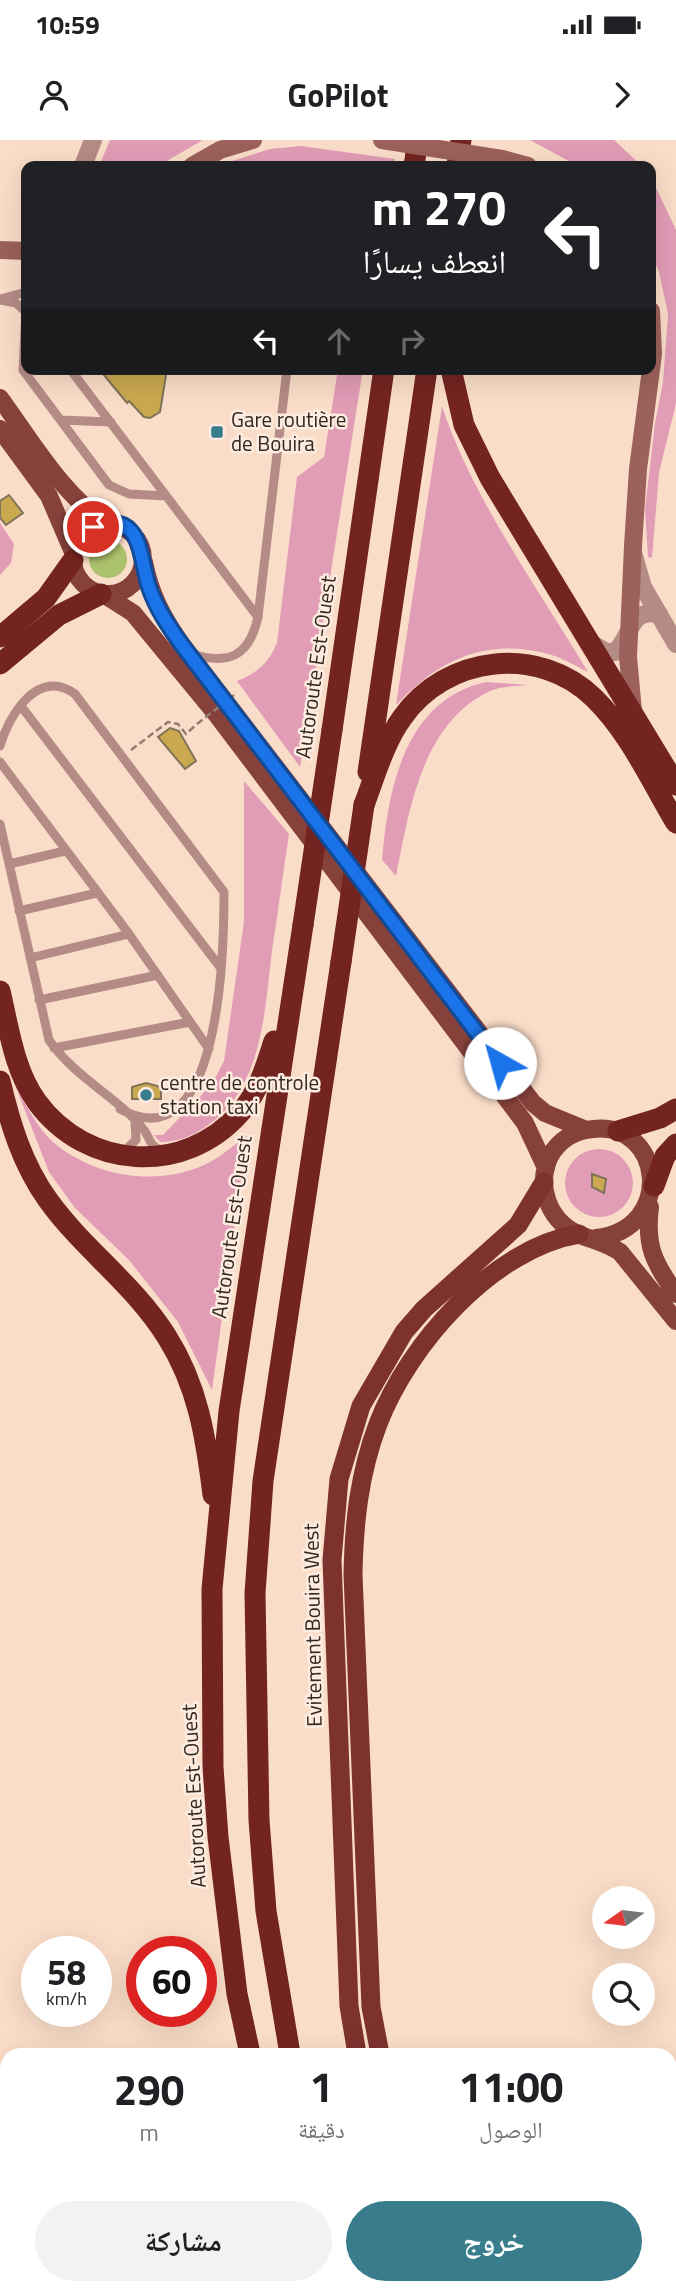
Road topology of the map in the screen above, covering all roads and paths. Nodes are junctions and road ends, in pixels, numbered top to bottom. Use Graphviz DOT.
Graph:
graph roads {
  1 [pos="93,140"];
  2 [pos="253,140"];
  3 [pos="382,140"];
  4 [pos="418,140"];
  5 [pos="461,140"];
  6 [pos="85,161"];
  7 [pos="201,161"];
  8 [pos="415,161"];
  9 [pos="458,161"];
  10 [pos="509,161"];
  11 [pos="0,250"];
  12 [pos="21,251"];
  13 [pos="21,294"];
  14 [pos="0,300"];
  15 [pos="21,308"];
  16 [pos="27,375"];
  17 [pos="75,375"];
  18 [pos="287,375"];
  19 [pos="383,375"];
  20 [pos="426,375"];
  21 [pos="452,375"];
  22 [pos="650,375"];
  23 [pos="0,398"];
  24 [pos="61,420"];
  25 [pos="111,422"];
  26 [pos="0,429"];
  27 [pos="166,496"];
  28 [pos="109,523"];
  29 [pos="633,546"];
  30 [pos="73,556"];
  31 [pos="144,562"];
  32 [pos="102,594"];
  33 [pos="659,614"];
  34 [pos="258,617"];
  35 [pos="631,627"];
  36 [pos="0,637"];
  37 [pos="591,643"];
  38 [pos="676,644"];
  39 [pos="188,653"];
  40 [pos="0,664"];
  41 [pos="234,695"];
  42 [pos="21,706"];
  43 [pos="634,714"];
  44 [pos="0,746"];
  45 [pos="122,756"];
  46 [pos="0,762"];
  47 [pos="676,785"];
  48 [pos="364,806"];
  49 [pos="676,823"];
  50 [pos="0,824"];
  51 [pos="65,851"];
  52 [pos="9,864"];
  53 [pos="97,893"];
  54 [pos="19,911"];
  55 [pos="129,934"];
  56 [pos="30,958"];
  57 [pos="220,967"];
  58 [pos="158,975"];
  59 [pos="293,982"];
  60 [pos="0,991"];
  61 [pos="39,1000"];
  62 [pos="190,1022"];
  63 [pos="54,1048"];
  64 [pos="209,1049"];
  65 [pos="0,1081"];
  66 [pos="676,1108"];
  67 [pos="120,1109"];
  68 [pos="134,1122"];
  69 [pos="584,1129"];
  70 [pos="618,1131"];
  71 [pos="676,1144"];
  72 [pos="178,1153"];
  73 [pos="116,1154"];
  74 [pos="545,1175"];
  75 [pos="652,1194"];
  76 [pos="587,1236"];
  77 [pos="676,1294"];
  78 [pos="676,1321"];
  79 [pos="218,1533"];
  80 [pos="249,2048"];
  81 [pos="289,2048"];
  82 [pos="356,2048"];
  83 [pos="379,2048"];
  1 -- 6 [label="street"];
  2 -- 7 [label="main road"];
  3 -- 10 [label="main road, bridge"];
  4 -- 8 [label="highway"];
  5 -- 9 [label="highway"];
  11 -- 12 [label="main road"];
  13 -- 14 [label="lane"];
  14 -- 15 [label="lane"];
  16 -- 24 [label="lane"];
  17 -- 25 [label="lane"];
  18 -- 34 [label="lane"];
  19 -- 59 [label="highway, Autoroute Est-Ouest, bridge"];
  20 -- 48 [label="highway"];
  21 -- 37 [label="highway"];
  22 -- 29 [label="main road"];
  23 -- 28 [label="main road"];
  24 -- 25 [label="lane"];
  24 -- 27 [label="lane"];
  25 -- 27 [label="lane"];
  26 -- 30 [label="main road"];
  27 -- 34 [label="lane"];
  28 -- 30 [label="main road"];
  28 -- 31 [label="main road"];
  29 -- 33 [label="street"];
  29 -- 35 [label="main road"];
  30 -- 32 [label="main road"];
  30 -- 36 [label="highway"];
  31 -- 32 [label="main road"];
  31 -- 39 [label="main road"];
  32 -- 40 [label="highway"];
  32 -- 74 [label="main road"];
  33 -- 35 [label="street"];
  33 -- 38 [label="street"];
  34 -- 39 [label="lane"];
  35 -- 37 [label="street"];
  35 -- 43 [label="main road"];
  37 -- 43 [label="highway"];
  39 -- 69 [label="main road"];
  41 -- 45 [label="path, bridge"];
  42 -- 44 [label="lane"];
  42 -- 45 [label="lane"];
  42 -- 57 [label="lane"];
  43 -- 47 [label="highway"];
  45 -- 57 [label="lane"];
  46 -- 51 [label="lane"];
  48 -- 49 [label="highway"];
  48 -- 81 [label="highway, bridge"];
  50 -- 52 [label="lane"];
  51 -- 52 [label="lane"];
  51 -- 53 [label="lane"];
  52 -- 54 [label="lane"];
  53 -- 54 [label="lane"];
  53 -- 55 [label="lane"];
  54 -- 56 [label="lane"];
  55 -- 56 [label="lane"];
  55 -- 58 [label="lane"];
  56 -- 61 [label="lane"];
  57 -- 64 [label="lane"];
  58 -- 61 [label="lane"];
  58 -- 62 [label="lane"];
  59 -- 72 [label="highway"];
  59 -- 79 [label="highway, Autoroute Est-Ouest"];
  60 -- 73 [label="highway"];
  61 -- 63 [label="lane"];
  62 -- 63 [label="lane"];
  62 -- 64 [label="lane"];
  63 -- 67 [label="lane"];
  64 -- 67 [label="lane"];
  65 -- 79 [label="highway"];
  66 -- 70 [label="highway"];
  67 -- 68 [label="lane"];
  68 -- 72 [label="lane"];
  68 -- 73 [label="lane"];
  69 -- 70 [label="main road"];
  69 -- 74 [label="main road"];
  70 -- 75 [label="main road"];
  71 -- 75 [label="highway"];
  72 -- 73 [label="highway"];
  74 -- 76 [label="main road"];
  74 -- 82 [label="highway, Evitement Bouira West"];
  75 -- 76 [label="main road"];
  75 -- 77 [label="main road"];
  76 -- 78 [label="main road"];
  76 -- 83 [label="highway, Evitement Bouira West"];
  79 -- 80 [label="highway, Autoroute Est-Ouest"];
}
